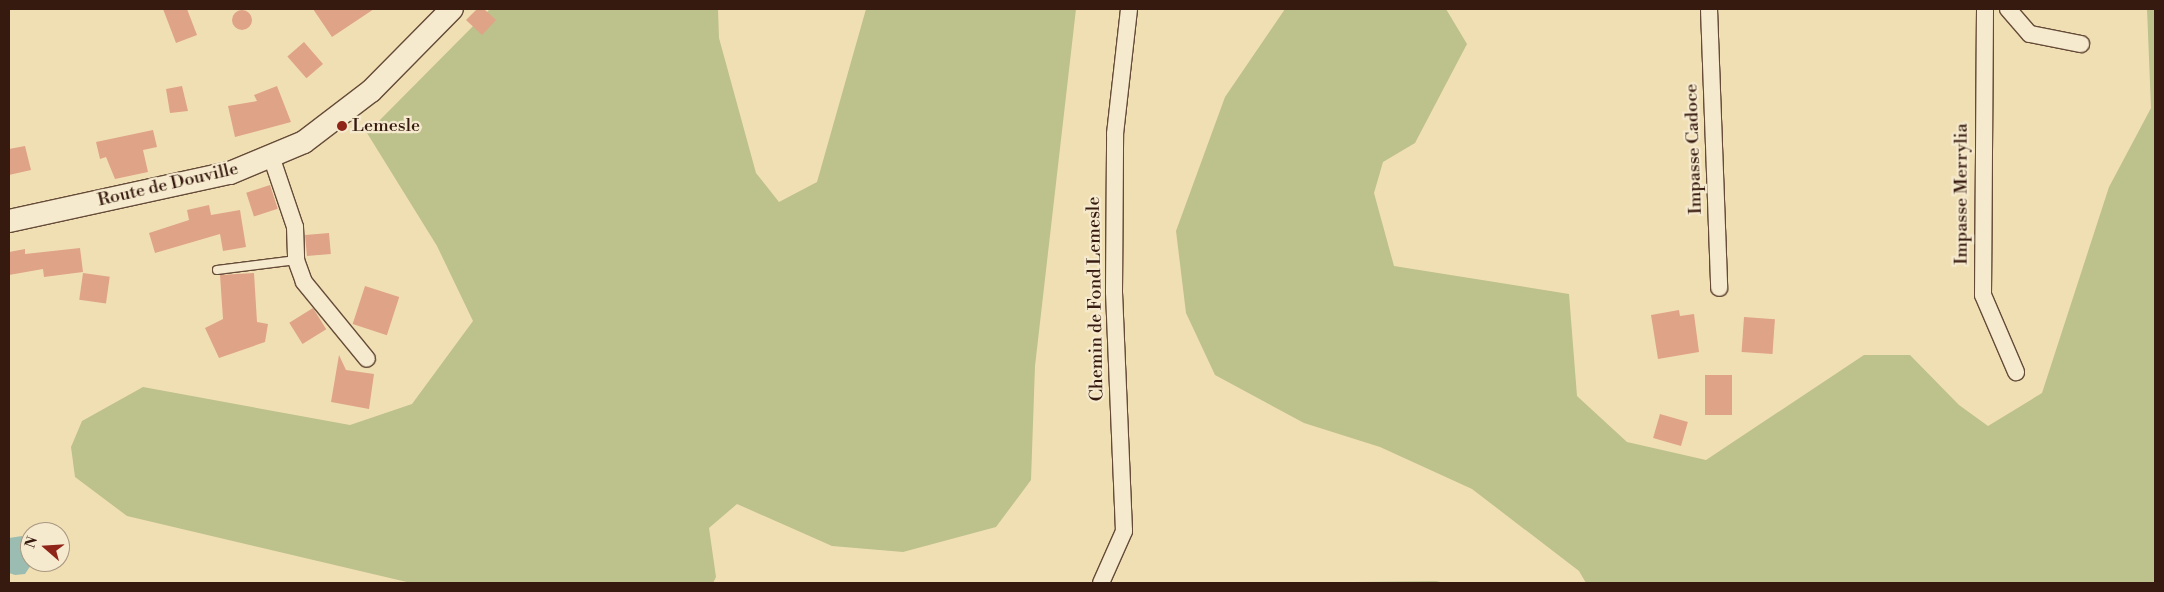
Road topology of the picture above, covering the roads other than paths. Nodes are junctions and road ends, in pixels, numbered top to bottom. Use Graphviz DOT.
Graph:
graph roads {
  1 [pos="452,9"];
  2 [pos="1129,9"];
  3 [pos="1709,9"];
  4 [pos="1985,9"];
  5 [pos="2008,9"];
  6 [pos="2081,44"];
  7 [pos="271,156"];
  8 [pos="9,221"];
  9 [pos="296,260"];
  10 [pos="217,270"];
  11 [pos="1719,288"];
  12 [pos="367,359"];
  13 [pos="2016,372"];
  14 [pos="1101,583"];
  1 -- 7 [label="main road, Route de Douville"];
  2 -- 14 [label="street, Chemin de Fond Lemesle"];
  3 -- 11 [label="street, Impasse Cadoce"];
  4 -- 13 [label="street, Impasse Merrylia"];
  5 -- 6 [label="street"];
  7 -- 8 [label="main road, Route de Douville"];
  7 -- 9 [label="street"];
  9 -- 10 [label="lane"];
  9 -- 12 [label="street"];
}
